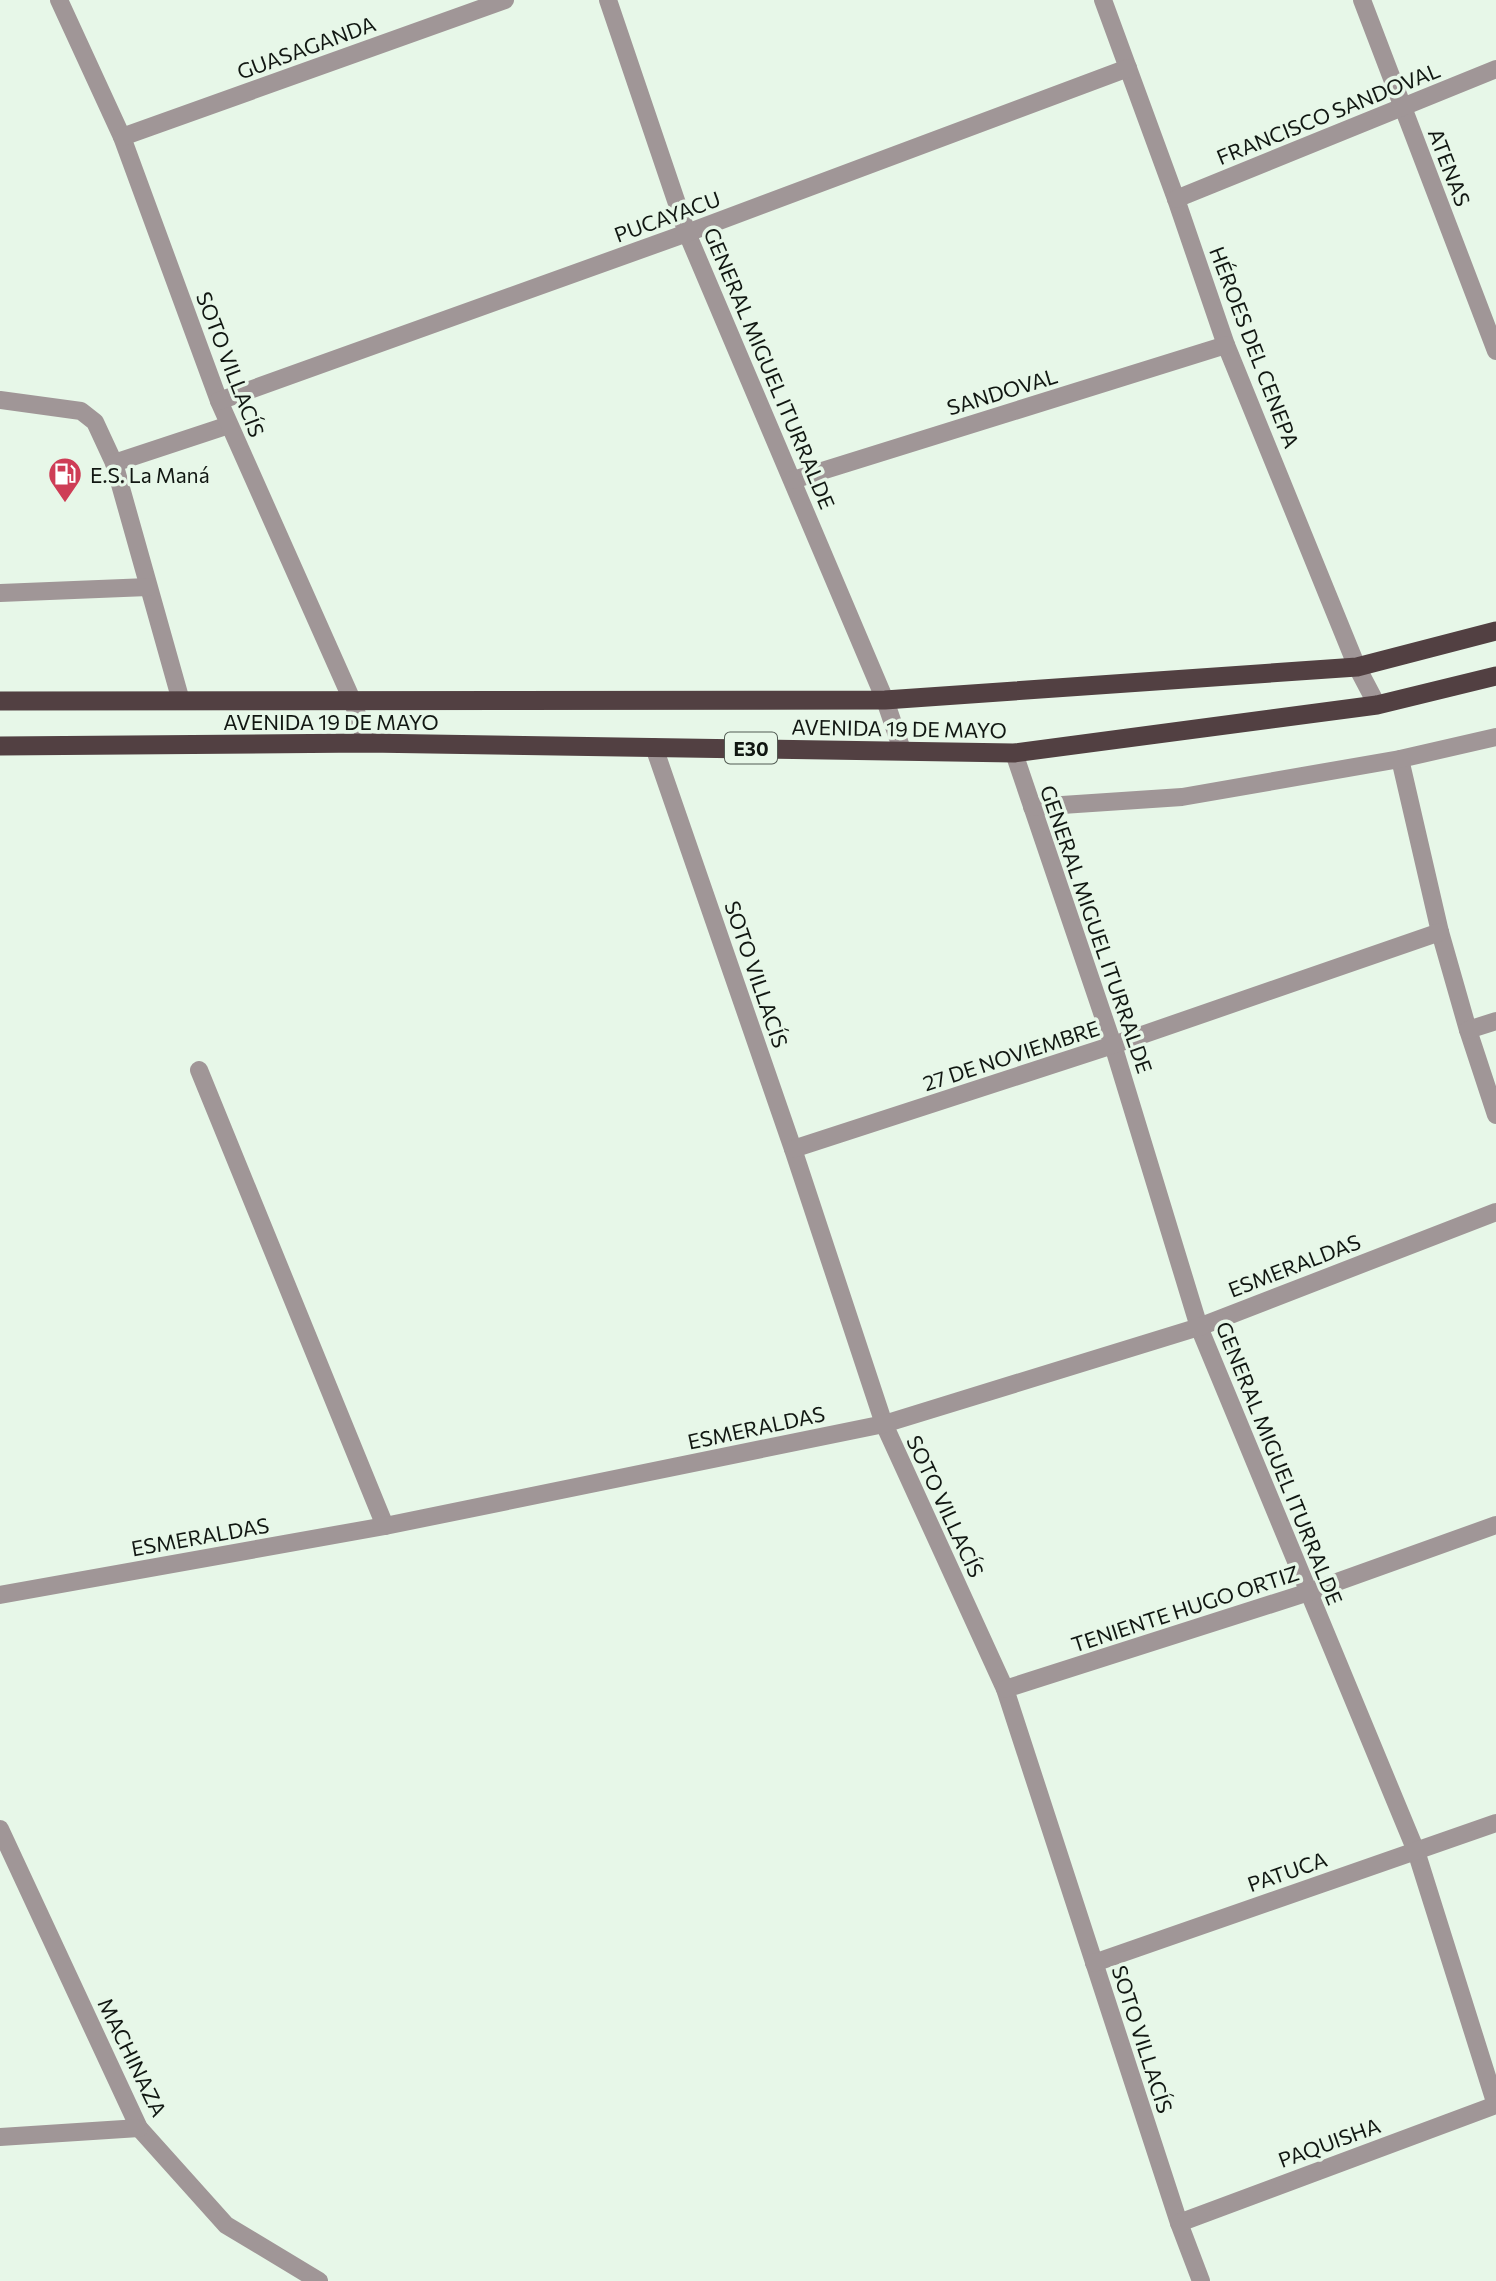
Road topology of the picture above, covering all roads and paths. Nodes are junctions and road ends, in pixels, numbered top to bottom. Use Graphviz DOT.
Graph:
graph roads {
  1 [pos="59,0"];
  2 [pos="505,0"];
  3 [pos="608,0"];
  4 [pos="1103,0"];
  5 [pos="1362,0"];
  6 [pos="1128,68"];
  7 [pos="1496,69"];
  8 [pos="1402,108"];
  9 [pos="122,137"];
  10 [pos="1176,199"];
  11 [pos="687,233"];
  12 [pos="1226,345"];
  13 [pos="1496,351"];
  14 [pos="0,400"];
  15 [pos="219,401"];
  16 [pos="229,425"];
  17 [pos="114,463"];
  18 [pos="793,480"];
  19 [pos="148,587"];
  20 [pos="0,593"];
  21 [pos="1496,631"];
  22 [pos="1357,667"];
  23 [pos="1496,676"];
  24 [pos="352,700"];
  25 [pos="885,700"];
  26 [pos="0,701"];
  27 [pos="181,701"];
  28 [pos="1377,705"];
  29 [pos="1496,737"];
  30 [pos="368,743"];
  31 [pos="0,746"];
  32 [pos="654,747"];
  33 [pos="902,750"];
  34 [pos="1014,753"];
  35 [pos="1401,759"];
  36 [pos="1032,807"];
  37 [pos="1440,932"];
  38 [pos="1496,1021"];
  39 [pos="1468,1030"];
  40 [pos="1113,1045"];
  41 [pos="199,1070"];
  42 [pos="1496,1115"];
  43 [pos="793,1149"];
  44 [pos="1496,1212"];
  45 [pos="1199,1327"];
  46 [pos="884,1424"];
  47 [pos="1496,1525"];
  48 [pos="385,1526"];
  49 [pos="1309,1592"];
  50 [pos="0,1595"];
  51 [pos="1005,1689"];
  52 [pos="1496,1823"];
  53 [pos="0,1829"];
  54 [pos="1416,1851"];
  55 [pos="1094,1962"];
  56 [pos="1496,2105"];
  57 [pos="139,2128"];
  58 [pos="0,2137"];
  59 [pos="1179,2223"];
  60 [pos="318,2281"];
  61 [pos="1201,2281"];
  1 -- 9 [label="street, SOTO VILLACÍS"];
  2 -- 9 [label="street, GUASAGANDA"];
  3 -- 11 [label="street, GENERAL MIGUEL ITURRALDE"];
  4 -- 6 [label="street, HÉROES DEL CENEPA"];
  5 -- 8 [label="street, ATENAS"];
  6 -- 10 [label="street, HÉROES DEL CENEPA"];
  6 -- 11 [label="street, PUCAYACU"];
  7 -- 8 [label="street, FRANCISCO SANDOVAL"];
  8 -- 10 [label="street, FRANCISCO SANDOVAL"];
  8 -- 13 [label="street, ATENAS"];
  9 -- 15 [label="street, SOTO VILLACÍS"];
  10 -- 12 [label="street, HÉROES DEL CENEPA"];
  11 -- 15 [label="street, PUCAYACU"];
  11 -- 18 [label="street, GENERAL MIGUEL ITURRALDE"];
  12 -- 18 [label="street, SANDOVAL"];
  12 -- 22 [label="street, HÉROES DEL CENEPA"];
  14 -- 17 [label="street"];
  15 -- 16 [label="street, SOTO VILLACÍS"];
  16 -- 17 [label="street"];
  16 -- 24 [label="street, SOTO VILLACÍS"];
  17 -- 19 [label="street"];
  18 -- 25 [label="street, GENERAL MIGUEL ITURRALDE"];
  19 -- 20 [label="street"];
  19 -- 27 [label="street"];
  21 -- 22 [label="highway, AVENIDA 19 DE MAYO"];
  22 -- 25 [label="highway, AVENIDA 19 DE MAYO"];
  22 -- 28 [label="street, HÉROES DEL CENEPA"];
  23 -- 28 [label="highway, AVENIDA 19 DE MAYO / E30"];
  24 -- 25 [label="highway, AVENIDA 19 DE MAYO"];
  24 -- 27 [label="highway, AVENIDA 19 DE MAYO"];
  24 -- 30 [label="street, SOTO VILLACÍS"];
  25 -- 33 [label="street, GENERAL MIGUEL ITURRALDE"];
  26 -- 27 [label="highway, AVENIDA 19 DE MAYO"];
  28 -- 34 [label="highway, AVENIDA 19 DE MAYO / E30"];
  29 -- 35 [label="street"];
  30 -- 31 [label="highway, AVENIDA 19 DE MAYO / E30"];
  30 -- 32 [label="highway, AVENIDA 19 DE MAYO / E30"];
  32 -- 33 [label="highway, AVENIDA 19 DE MAYO / E30"];
  32 -- 43 [label="street, SOTO VILLACÍS"];
  33 -- 34 [label="highway, AVENIDA 19 DE MAYO / E30"];
  34 -- 36 [label="street, GENERAL MIGUEL ITURRALDE"];
  35 -- 36 [label="street"];
  35 -- 37 [label="street"];
  36 -- 40 [label="street, GENERAL MIGUEL ITURRALDE"];
  37 -- 39 [label="street"];
  37 -- 40 [label="street, 27 DE NOVIEMBRE"];
  38 -- 39 [label="street"];
  39 -- 42 [label="street"];
  40 -- 43 [label="street, 27 DE NOVIEMBRE"];
  40 -- 45 [label="street, GENERAL MIGUEL ITURRALDE"];
  41 -- 48 [label="street"];
  43 -- 46 [label="street, SOTO VILLACÍS"];
  44 -- 45 [label="street, ESMERALDAS"];
  45 -- 46 [label="street, ESMERALDAS"];
  45 -- 49 [label="street, GENERAL MIGUEL ITURRALDE"];
  46 -- 48 [label="street, ESMERALDAS"];
  46 -- 51 [label="street, SOTO VILLACÍS"];
  47 -- 49 [label="street, TENIENTE HUGO ORTIZ"];
  48 -- 50 [label="street, ESMERALDAS"];
  49 -- 51 [label="street, TENIENTE HUGO ORTIZ"];
  49 -- 54 [label="street, GENERAL MIGUEL ITURRALDE"];
  51 -- 55 [label="street, SOTO VILLACÍS"];
  52 -- 54 [label="street, PATUCA"];
  53 -- 57 [label="street, MACHINAZA"];
  54 -- 55 [label="street, PATUCA"];
  54 -- 56 [label="street, GENERAL MIGUEL ITURRALDE"];
  55 -- 59 [label="street, SOTO VILLACÍS"];
  56 -- 59 [label="street, PAQUISHA"];
  57 -- 58 [label="street"];
  57 -- 60 [label="street, MACHINAZA"];
  59 -- 61 [label="street, SOTO VILLACÍS"];
}
